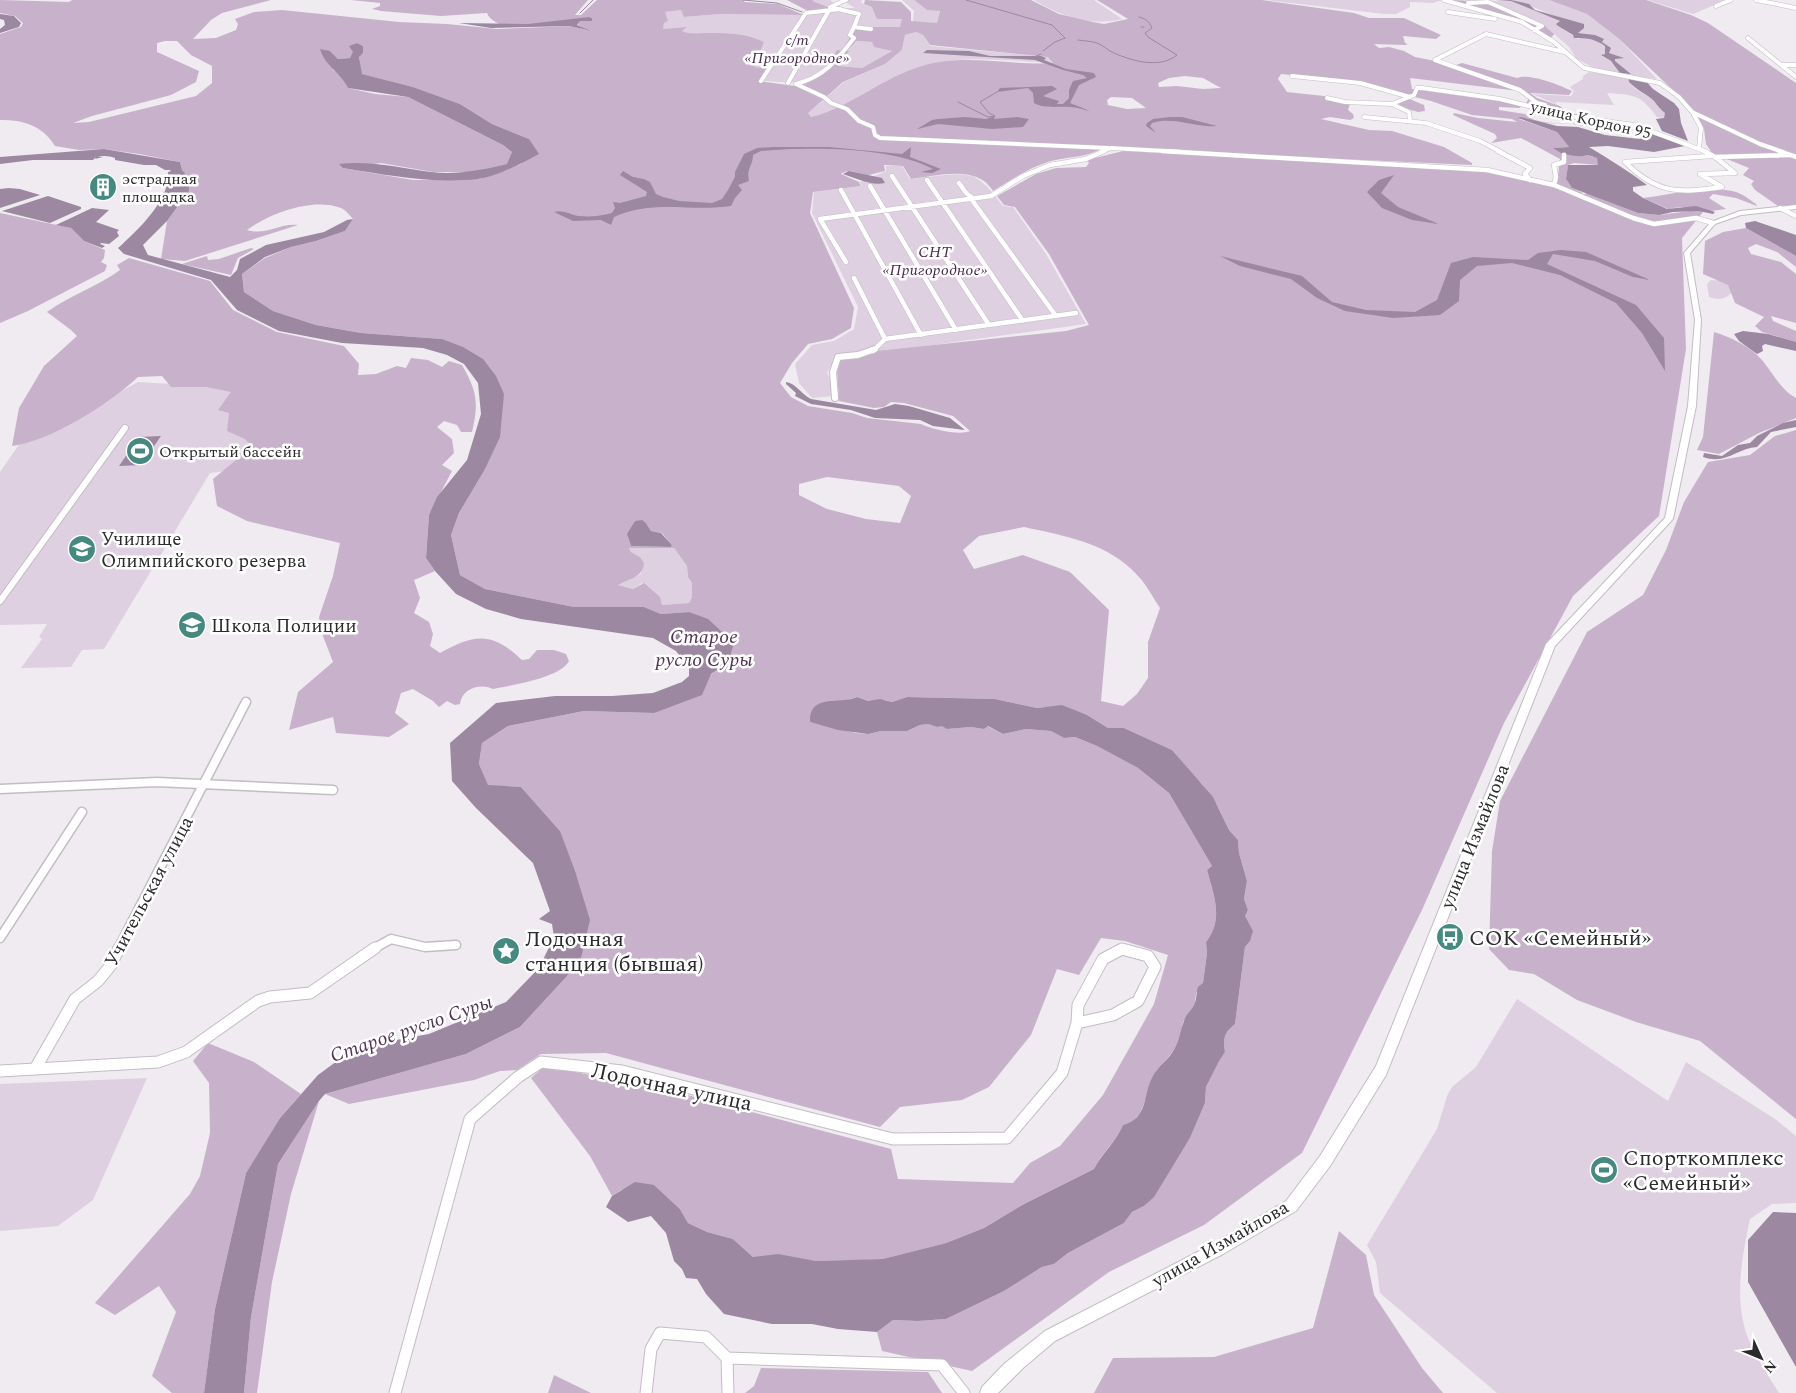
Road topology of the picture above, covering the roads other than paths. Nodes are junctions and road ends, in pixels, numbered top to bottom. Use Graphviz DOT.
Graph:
graph roads {
  1 [pos="846,0"];
  2 [pos="1444,0"];
  3 [pos="1730,0"];
  4 [pos="1756,0"];
  5 [pos="1468,3"];
  6 [pos="1716,6"];
  7 [pos="1796,8"];
  8 [pos="840,9"];
  9 [pos="828,12"];
  10 [pos="1448,12"];
  11 [pos="1526,26"];
  12 [pos="854,28"];
  13 [pos="871,29"];
  14 [pos="1534,30"];
  15 [pos="1748,38"];
  16 [pos="1566,53"];
  17 [pos="1781,65"];
  18 [pos="1796,65"];
  19 [pos="1292,76"];
  20 [pos="1796,77"];
  21 [pos="761,82"];
  22 [pos="788,83"];
  23 [pos="1411,97"];
  24 [pos="1327,98"];
  25 [pos="1392,104"];
  26 [pos="1692,112"];
  27 [pos="1569,116"];
  28 [pos="1364,117"];
  29 [pos="1410,120"];
  30 [pos="1111,148"];
  31 [pos="1699,148"];
  32 [pos="1564,155"];
  33 [pos="1790,155"];
  34 [pos="1714,156"];
  35 [pos="1796,158"];
  36 [pos="892,176"];
  37 [pos="927,180"];
  38 [pos="1530,180"];
  39 [pos="959,183"];
  40 [pos="1554,185"];
  41 [pos="870,186"];
  42 [pos="841,190"];
  43 [pos="972,200"];
  44 [pos="943,204"];
  45 [pos="1796,207"];
  46 [pos="914,208"];
  47 [pos="1780,208"];
  48 [pos="885,212"];
  49 [pos="855,215"];
  50 [pos="1796,216"];
  51 [pos="1713,223"];
  52 [pos="846,262"];
  53 [pos="854,278"];
  54 [pos="1076,313"];
  55 [pos="1056,316"];
  56 [pos="1023,321"];
  57 [pos="990,325"];
  58 [pos="956,330"];
  59 [pos="921,335"];
  60 [pos="885,339"];
  61 [pos="835,398"];
  62 [pos="125,428"];
  63 [pos="0,601"];
  64 [pos="246,702"];
  65 [pos="204,785"];
  66 [pos="0,789"];
  67 [pos="333,790"];
  68 [pos="82,812"];
  69 [pos="0,938"];
  70 [pos="456,946"];
  71 [pos="1077,1023"];
  72 [pos="35,1069"];
  73 [pos="0,1071"];
  74 [pos="726,1358"];
  75 [pos="395,1393"];
  76 [pos="646,1393"];
  77 [pos="728,1393"];
  78 [pos="964,1393"];
  79 [pos="988,1393"];
  1 -- 8 [label="street"];
  2 -- 11 [label="street"];
  3 -- 6 [label="street"];
  4 -- 7 [label="street"];
  5 -- 14 [label="street"];
  8 -- 9 [label="street"];
  8 -- 12 [label="street"];
  9 -- 21 [label="street"];
  9 -- 22 [label="street"];
  10 -- 11 [label="street"];
  11 -- 14 [label="street"];
  12 -- 13 [label="street"];
  12 -- 30 [label="street"];
  14 -- 16 [label="street"];
  15 -- 17 [label="street"];
  16 -- 26 [label="street"];
  16 -- 27 [label="street"];
  17 -- 18 [label="street"];
  17 -- 20 [label="street"];
  19 -- 23 [label="street"];
  23 -- 25 [label="street"];
  23 -- 27 [label="street, улица Кордон 95"];
  24 -- 25 [label="street"];
  25 -- 29 [label="street"];
  26 -- 31 [label="street"];
  26 -- 33 [label="street"];
  27 -- 31 [label="street, улица Кордон 95"];
  28 -- 29 [label="street"];
  29 -- 38 [label="street"];
  30 -- 38 [label="street"];
  30 -- 43 [label="street"];
  31 -- 34 [label="street, улица Кордон 95"];
  32 -- 40 [label="street"];
  33 -- 34 [label="street, улица Кордон 95"];
  33 -- 35 [label="street"];
  34 -- 34 [label="street, улица Кордон 95"];
  36 -- 46 [label="street"];
  37 -- 44 [label="street"];
  38 -- 40 [label="street"];
  39 -- 43 [label="street"];
  40 -- 51 [label="street"];
  41 -- 48 [label="street"];
  42 -- 49 [label="street"];
  43 -- 44 [label="street"];
  43 -- 55 [label="street"];
  44 -- 46 [label="street"];
  44 -- 56 [label="street"];
  45 -- 47 [label="main road, улица Измайлова"];
  46 -- 48 [label="street"];
  46 -- 57 [label="street"];
  47 -- 50 [label="street"];
  47 -- 51 [label="main road, улица Измайлова"];
  48 -- 49 [label="street"];
  48 -- 58 [label="street"];
  49 -- 52 [label="street"];
  49 -- 59 [label="street"];
  51 -- 79 [label="main road, улица Измайлова"];
  53 -- 60 [label="street"];
  54 -- 55 [label="street"];
  55 -- 56 [label="street"];
  56 -- 57 [label="street"];
  57 -- 58 [label="street"];
  58 -- 59 [label="street"];
  59 -- 60 [label="street"];
  60 -- 61 [label="street"];
  62 -- 63 [label="street"];
  64 -- 65 [label="street, Учительская улица"];
  65 -- 66 [label="street"];
  65 -- 67 [label="street"];
  65 -- 72 [label="street, Учительская улица"];
  68 -- 69 [label="street"];
  70 -- 72 [label="street"];
  71 -- 71 [label="street, Лодочная улица"];
  71 -- 75 [label="street, Лодочная улица"];
  72 -- 73 [label="street"];
  74 -- 76 [label="street"];
  74 -- 77 [label="street"];
  74 -- 78 [label="street"];
}
